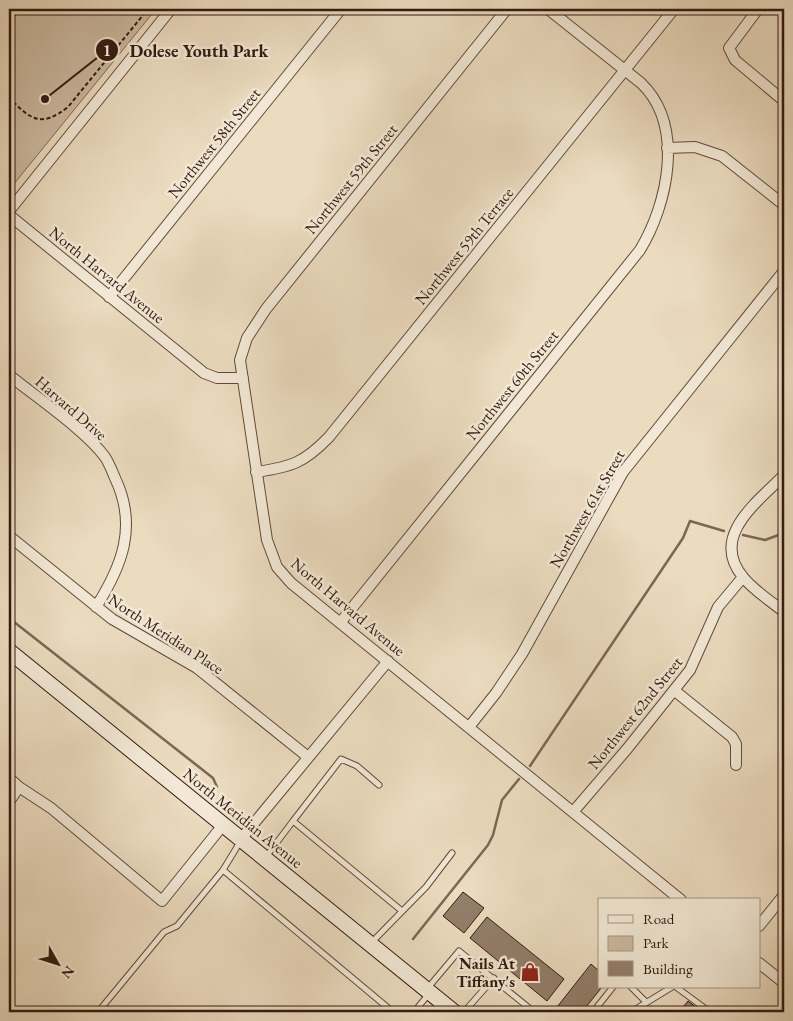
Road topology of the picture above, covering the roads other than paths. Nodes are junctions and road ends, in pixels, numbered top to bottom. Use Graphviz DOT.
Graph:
graph roads {
  1 [pos="171,9"];
  2 [pos="341,9"];
  3 [pos="507,9"];
  4 [pos="548,9"];
  5 [pos="674,9"];
  6 [pos="758,9"];
  7 [pos="626,70"];
  8 [pos="784,101"];
  9 [pos="667,148"];
  10 [pos="784,205"];
  11 [pos="9,211"];
  12 [pos="9,215"];
  13 [pos="784,271"];
  14 [pos="109,297"];
  15 [pos="9,375"];
  16 [pos="243,378"];
  17 [pos="256,472"];
  18 [pos="784,475"];
  19 [pos="9,536"];
  20 [pos="743,577"];
  21 [pos="96,607"];
  22 [pos="784,612"];
  23 [pos="340,623"];
  24 [pos="9,651"];
  25 [pos="388,661"];
  26 [pos="675,691"];
  27 [pos="469,727"];
  28 [pos="308,757"];
  29 [pos="736,765"];
  30 [pos="9,778"];
  31 [pos="379,785"];
  32 [pos="19,788"];
  33 [pos="9,802"];
  34 [pos="572,812"];
  35 [pos="293,820"];
  36 [pos="223,825"];
  37 [pos="241,840"];
  38 [pos="452,853"];
  39 [pos="265,858"];
  40 [pos="223,870"];
  41 [pos="784,895"];
  42 [pos="679,898"];
  43 [pos="402,911"];
  44 [pos="760,925"];
  45 [pos="370,944"];
  46 [pos="760,964"];
  47 [pos="494,978"];
  48 [pos="784,984"];
  49 [pos="611,988"];
  50 [pos="632,988"];
  51 [pos="670,988"];
  52 [pos="677,988"];
  53 [pos="428,991"];
  54 [pos="646,1002"];
  55 [pos="98,1012"];
  56 [pos="394,1012"];
  57 [pos="414,1012"];
  58 [pos="455,1012"];
  59 [pos="534,1012"];
  60 [pos="592,1012"];
  61 [pos="631,1012"];
  62 [pos="710,1012"];
  1 -- 11 [label="street"];
  2 -- 14 [label="street, Northwest 58th Street"];
  3 -- 16 [label="street, Northwest 59th Street"];
  4 -- 7 [label="street, Northwest 60th Street"];
  5 -- 7 [label="street, Northwest 59th Terrace"];
  6 -- 8 [label="street"];
  7 -- 9 [label="street, Northwest 60th Street"];
  7 -- 17 [label="street, Northwest 59th Terrace"];
  9 -- 10 [label="street"];
  9 -- 23 [label="street, Northwest 60th Street"];
  12 -- 14 [label="street, North Harvard Avenue"];
  13 -- 27 [label="street, Northwest 61st Street"];
  14 -- 16 [label="street, North Harvard Avenue"];
  15 -- 21 [label="street, Harvard Drive"];
  16 -- 17 [label="street, North Harvard Avenue"];
  17 -- 23 [label="street, North Harvard Avenue"];
  18 -- 20 [label="street"];
  19 -- 21 [label="street, North Meridian Place"];
  20 -- 22 [label="street"];
  20 -- 26 [label="street, Northwest 62nd Street"];
  21 -- 28 [label="street, North Meridian Place"];
  23 -- 25 [label="street, North Harvard Avenue"];
  24 -- 36 [label="main road, North Meridian Avenue"];
  25 -- 27 [label="street, North Harvard Avenue"];
  25 -- 28 [label="street"];
  26 -- 29 [label="street"];
  26 -- 34 [label="street, Northwest 62nd Street"];
  27 -- 34 [label="street, North Harvard Avenue"];
  28 -- 37 [label="street"];
  30 -- 32 [label="street"];
  31 -- 35 [label="lane"];
  32 -- 33 [label="street"];
  32 -- 36 [label="street"];
  34 -- 42 [label="street, North Harvard Avenue"];
  35 -- 39 [label="lane"];
  35 -- 43 [label="lane"];
  36 -- 37 [label="main road, North Meridian Avenue"];
  37 -- 39 [label="main road, North Meridian Avenue"];
  37 -- 40 [label="lane"];
  38 -- 43 [label="lane"];
  39 -- 45 [label="main road, North Meridian Avenue"];
  40 -- 55 [label="lane"];
  40 -- 56 [label="lane"];
  41 -- 44 [label="street"];
  43 -- 45 [label="lane"];
  45 -- 53 [label="main road, North Meridian Avenue"];
  46 -- 48 [label="street"];
  47 -- 53 [label="lane"];
  47 -- 58 [label="lane"];
  47 -- 59 [label="lane"];
  49 -- 60 [label="lane"];
  50 -- 54 [label="lane"];
  51 -- 54 [label="lane"];
  52 -- 62 [label="lane"];
  53 -- 57 [label="lane"];
  53 -- 58 [label="main road, North Meridian Avenue"];
  54 -- 61 [label="lane"];
}
